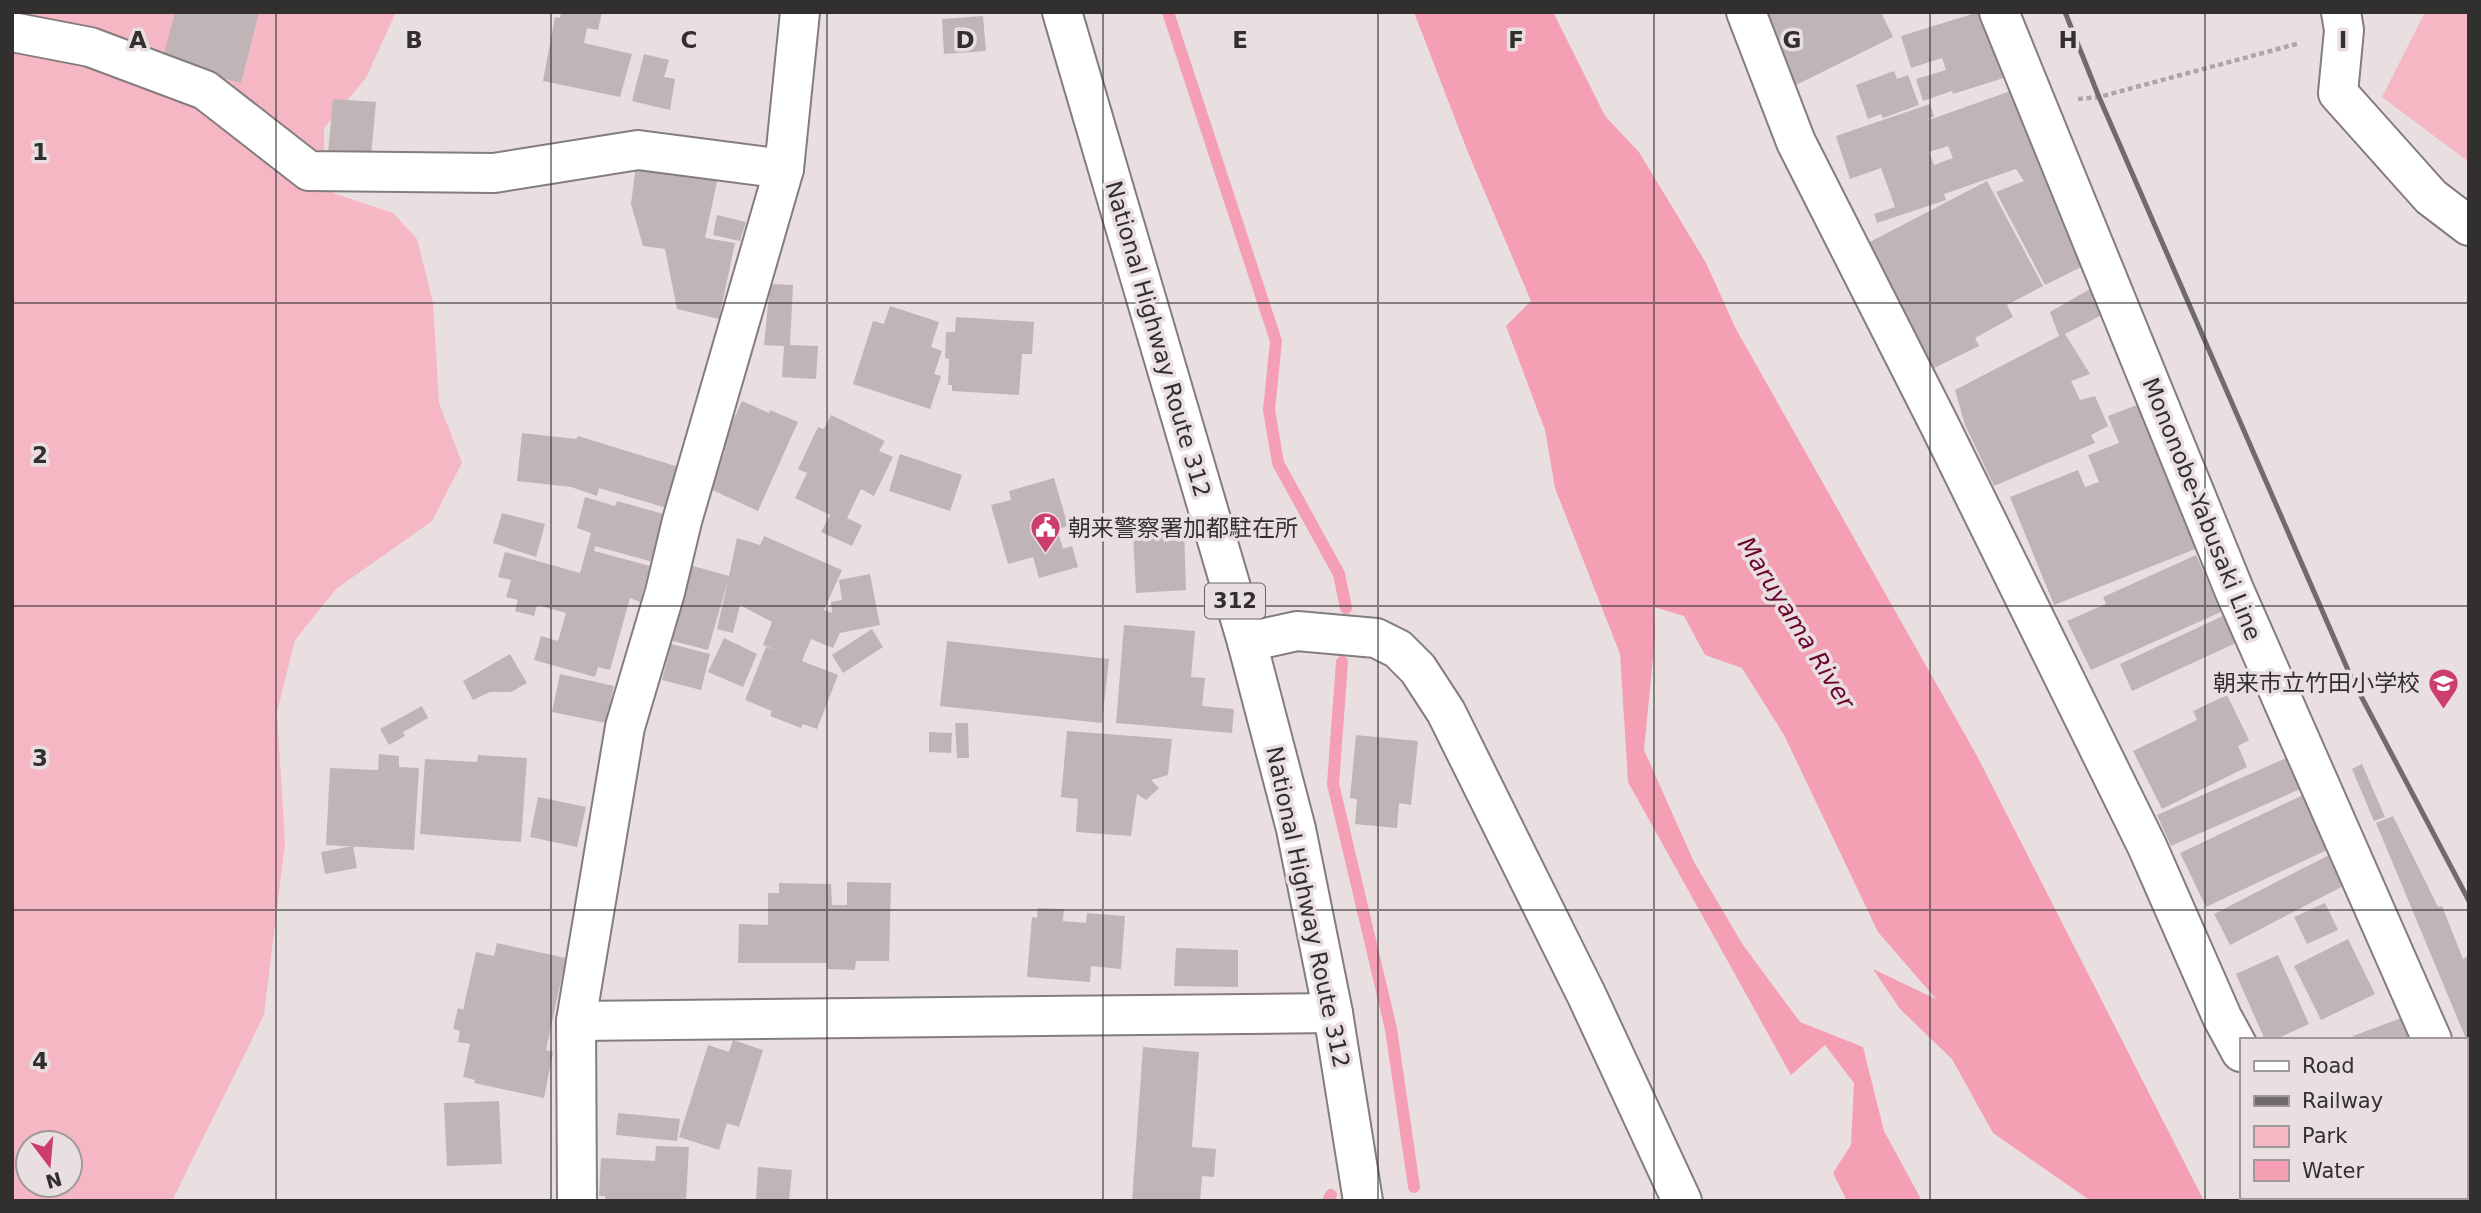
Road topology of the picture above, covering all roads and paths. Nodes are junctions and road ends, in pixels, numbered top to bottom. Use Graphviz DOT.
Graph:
graph roads {
  1 [pos="800,12"];
  2 [pos="1062,12"];
  3 [pos="1746,12"];
  4 [pos="1999,12"];
  5 [pos="2343,21"];
  6 [pos="12,32"];
  7 [pos="2036,102"];
  8 [pos="784,169"];
  9 [pos="2469,226"];
  10 [pos="1247,642"];
  11 [pos="1333,1013"];
  12 [pos="576,1021"];
  13 [pos="2431,1038"];
  14 [pos="2240,1050"];
  15 [pos="577,1201"];
  16 [pos="1363,1201"];
  17 [pos="1682,1201"];
  1 -- 8 [label="main road"];
  2 -- 10 [label="main road, National Highway Route 312 / 312"];
  3 -- 14 [label="main road"];
  4 -- 7 [label="main road, Mononobe-Yabusaki Line"];
  5 -- 7 [label="path"];
  5 -- 9 [label="main road"];
  6 -- 8 [label="main road"];
  7 -- 13 [label="main road, Mononobe-Yabusaki Line"];
  8 -- 12 [label="main road"];
  10 -- 11 [label="main road, National Highway Route 312 / 312"];
  10 -- 17 [label="main road"];
  11 -- 12 [label="main road"];
  11 -- 16 [label="main road, National Highway Route 312 / 312"];
  12 -- 15 [label="main road"];
}
